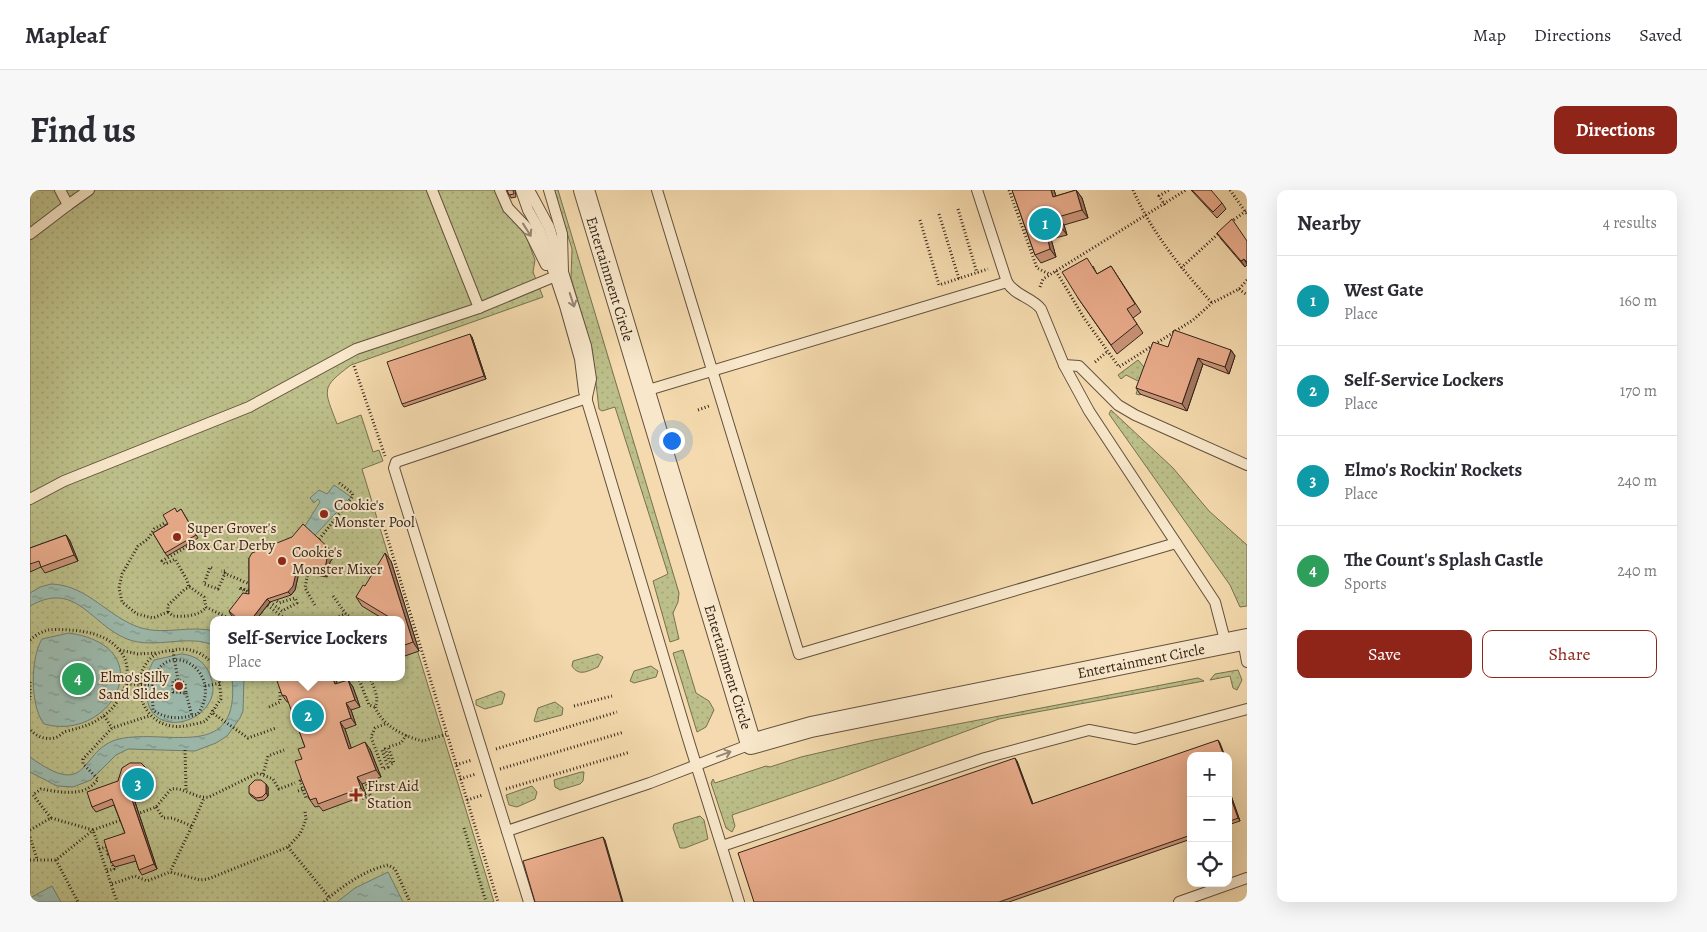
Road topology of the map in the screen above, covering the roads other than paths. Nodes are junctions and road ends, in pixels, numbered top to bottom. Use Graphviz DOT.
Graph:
graph roads {
  1 [pos="60,190"];
  2 [pos="89,190"];
  3 [pos="432,190"];
  4 [pos="500,190"];
  5 [pos="521,190"];
  6 [pos="529,190"];
  7 [pos="549,190"];
  8 [pos="584,190"];
  9 [pos="657,190"];
  10 [pos="977,190"];
  11 [pos="68,205"];
  12 [pos="30,234"];
  13 [pos="559,275"];
  14 [pos="1007,282"];
  15 [pos="479,308"];
  16 [pos="1064,364"];
  17 [pos="712,371"];
  18 [pos="645,391"];
  19 [pos="587,398"];
  20 [pos="1247,466"];
  21 [pos="30,499"];
  22 [pos="1176,543"];
  23 [pos="1238,641"];
  24 [pos="1247,662"];
  25 [pos="1247,709"];
  26 [pos="751,744"];
  27 [pos="696,764"];
  28 [pos="507,831"];
  29 [pos="722,846"];
  30 [pos="1247,878"];
  31 [pos="529,902"];
  32 [pos="739,902"];
  33 [pos="1180,902"];
  1 -- 11 [label="lane"];
  2 -- 11 [label="lane"];
  3 -- 15 [label="lane"];
  4 -- 13 [label="lane, one-way"];
  5 -- 13 [label="lane"];
  6 -- 13 [label="lane"];
  7 -- 13 [label="lane"];
  8 -- 18 [label="street, Entertainment Circle"];
  9 -- 17 [label="lane"];
  10 -- 14 [label="lane"];
  11 -- 12 [label="lane"];
  13 -- 15 [label="lane"];
  13 -- 19 [label="lane, one-way"];
  14 -- 16 [label="lane"];
  14 -- 17 [label="lane"];
  15 -- 21 [label="lane"];
  16 -- 20 [label="lane"];
  16 -- 22 [label="lane"];
  17 -- 18 [label="lane"];
  17 -- 22 [label="lane"];
  18 -- 26 [label="street, Entertainment Circle"];
  19 -- 27 [label="lane"];
  19 -- 28 [label="lane"];
  22 -- 23 [label="lane"];
  23 -- 24 [label="lane"];
  23 -- 26 [label="street, Entertainment Circle"];
  25 -- 29 [label="lane"];
  27 -- 26 [label="lane, one-way"];
  27 -- 28 [label="lane"];
  27 -- 29 [label="lane"];
  28 -- 31 [label="lane"];
  29 -- 32 [label="lane"];
  30 -- 33 [label="lane"];
}
